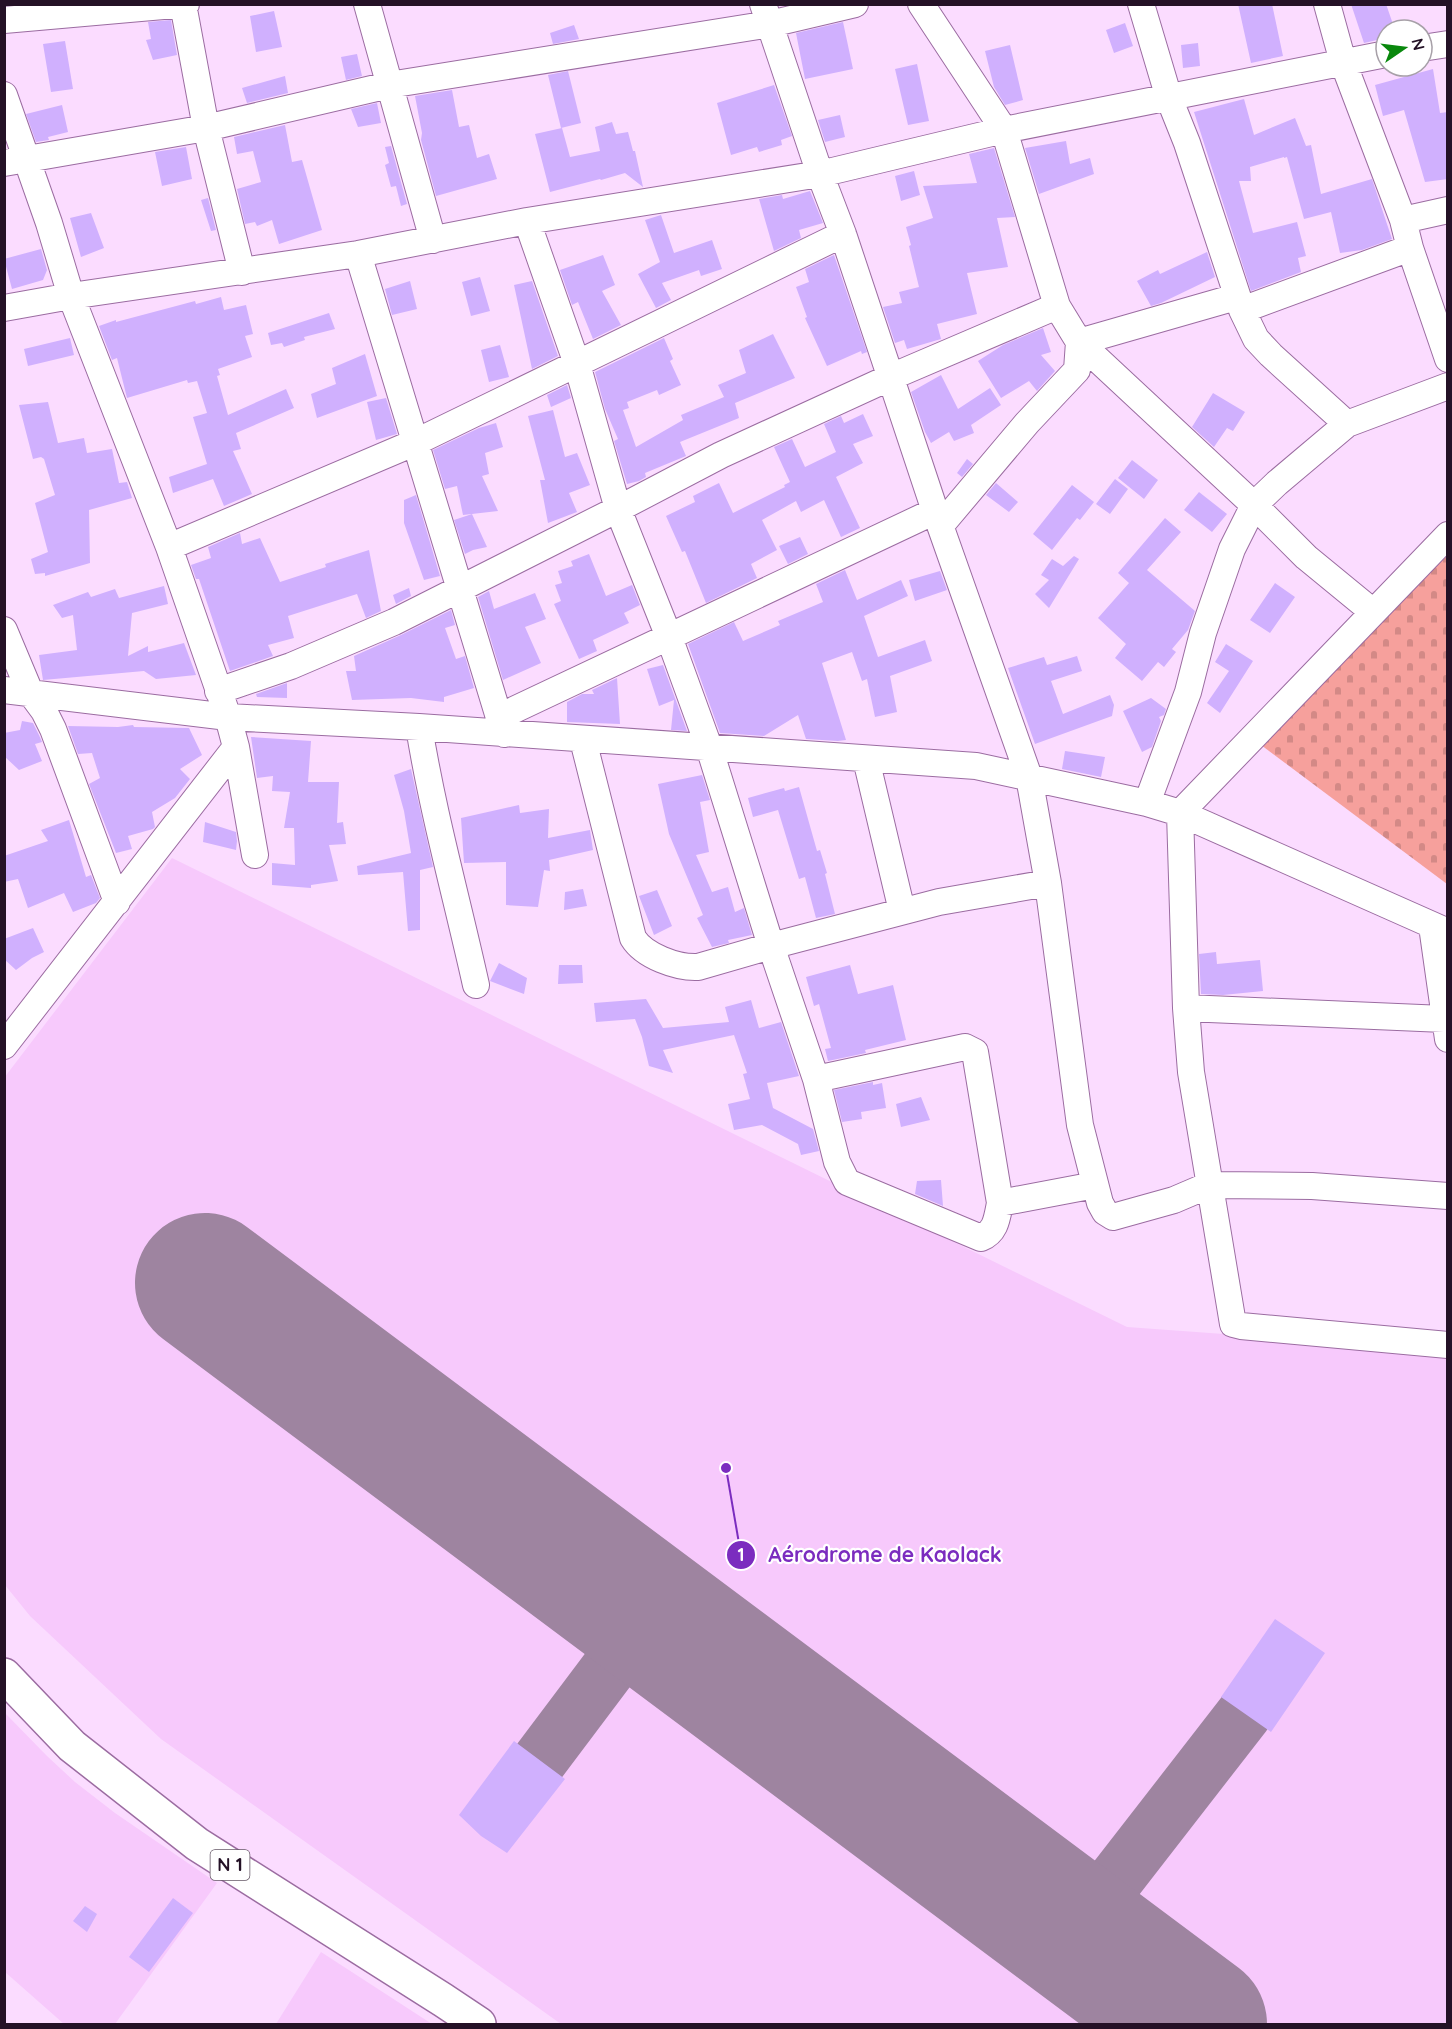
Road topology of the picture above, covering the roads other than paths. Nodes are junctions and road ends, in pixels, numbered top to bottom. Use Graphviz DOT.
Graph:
graph roads {
  1 [pos="367,4"];
  2 [pos="855,4"];
  3 [pos="921,4"];
  4 [pos="1141,4"];
  5 [pos="1327,4"];
  6 [pos="184,5"];
  7 [pos="766,14"];
  8 [pos="4,20"];
  9 [pos="1374,56"];
  10 [pos="1343,62"];
  11 [pos="389,86"];
  12 [pos="4,95"];
  13 [pos="1169,98"];
  14 [pos="206,128"];
  15 [pos="1004,130"];
  16 [pos="16,161"];
  17 [pos="820,174"];
  18 [pos="1448,210"];
  19 [pos="1403,220"];
  20 [pos="527,221"];
  21 [pos="843,234"];
  22 [pos="433,240"];
  23 [pos="1410,248"];
  24 [pos="358,254"];
  25 [pos="242,272"];
  26 [pos="71,296"];
  27 [pos="1239,303"];
  28 [pos="1057,306"];
  29 [pos="4,308"];
  30 [pos="1079,342"];
  31 [pos="1448,359"];
  32 [pos="577,364"];
  33 [pos="891,377"];
  34 [pos="1448,386"];
  35 [pos="1347,424"];
  36 [pos="416,442"];
  37 [pos="1254,505"];
  38 [pos="618,509"];
  39 [pos="938,518"];
  40 [pos="1448,535"];
  41 [pos="169,547"];
  42 [pos="460,588"];
  43 [pos="1373,612"];
  44 [pos="4,630"];
  45 [pos="669,638"];
  46 [pos="17,691"];
  47 [pos="218,692"];
  48 [pos="228,717"];
  49 [pos="501,725"];
  50 [pos="419,727"];
  51 [pos="583,740"];
  52 [pos="236,747"];
  53 [pos="709,747"];
  54 [pos="866,759"];
  55 [pos="1029,777"];
  56 [pos="1147,803"];
  57 [pos="1180,813"];
  58 [pos="255,855"];
  59 [pos="1048,884"];
  60 [pos="117,902"];
  61 [pos="902,911"];
  62 [pos="1440,929"];
  63 [pos="771,946"];
  64 [pos="476,985"];
  65 [pos="1186,1008"];
  66 [pos="1446,1029"];
  67 [pos="4,1046"];
  68 [pos="816,1079"];
  69 [pos="1095,1185"];
  70 [pos="1209,1185"];
  71 [pos="1448,1196"];
  72 [pos="1000,1203"];
  73 [pos="1448,1345"];
  74 [pos="4,1675"];
  75 [pos="479,2025"];
  1 -- 11 [label="street"];
  2 -- 7 [label="street"];
  3 -- 15 [label="street"];
  4 -- 13 [label="street"];
  5 -- 10 [label="street"];
  6 -- 8 [label="street"];
  6 -- 14 [label="street"];
  7 -- 11 [label="street"];
  7 -- 17 [label="street"];
  9 -- 10 [label="street"];
  10 -- 13 [label="street"];
  10 -- 19 [label="street"];
  11 -- 14 [label="street"];
  11 -- 22 [label="street"];
  12 -- 16 [label="street"];
  13 -- 15 [label="street"];
  13 -- 27 [label="street"];
  14 -- 16 [label="street"];
  14 -- 25 [label="street"];
  15 -- 17 [label="street"];
  15 -- 28 [label="street"];
  16 -- 26 [label="street"];
  17 -- 20 [label="street"];
  17 -- 21 [label="street"];
  18 -- 19 [label="street"];
  19 -- 23 [label="street"];
  20 -- 22 [label="street"];
  20 -- 32 [label="street"];
  21 -- 32 [label="street"];
  21 -- 33 [label="street"];
  22 -- 24 [label="street"];
  23 -- 27 [label="street"];
  23 -- 31 [label="street"];
  24 -- 25 [label="street"];
  24 -- 36 [label="street"];
  25 -- 26 [label="street"];
  26 -- 29 [label="street"];
  26 -- 41 [label="street"];
  27 -- 30 [label="street"];
  27 -- 35 [label="street"];
  28 -- 30 [label="street"];
  28 -- 33 [label="street"];
  30 -- 37 [label="street"];
  30 -- 39 [label="street"];
  32 -- 36 [label="street"];
  32 -- 38 [label="street"];
  33 -- 38 [label="street"];
  33 -- 39 [label="street"];
  34 -- 35 [label="street"];
  35 -- 37 [label="street"];
  36 -- 41 [label="street"];
  36 -- 42 [label="street"];
  37 -- 43 [label="street"];
  37 -- 56 [label="street"];
  38 -- 42 [label="street"];
  38 -- 45 [label="street"];
  39 -- 45 [label="street"];
  39 -- 55 [label="street"];
  40 -- 43 [label="street"];
  41 -- 47 [label="street"];
  42 -- 47 [label="street"];
  42 -- 49 [label="street"];
  43 -- 57 [label="street"];
  44 -- 46 [label="street"];
  45 -- 49 [label="street"];
  45 -- 53 [label="street"];
  46 -- 48 [label="street"];
  46 -- 60 [label="street"];
  47 -- 48 [label="street"];
  48 -- 50 [label="street"];
  48 -- 52 [label="street"];
  49 -- 50 [label="street"];
  49 -- 51 [label="street"];
  50 -- 64 [label="street"];
  51 -- 53 [label="street"];
  51 -- 63 [label="street"];
  52 -- 58 [label="street"];
  52 -- 60 [label="street"];
  53 -- 54 [label="street"];
  53 -- 63 [label="street"];
  54 -- 55 [label="street"];
  54 -- 61 [label="street"];
  55 -- 56 [label="street"];
  55 -- 59 [label="street"];
  56 -- 57 [label="street"];
  57 -- 62 [label="street"];
  57 -- 65 [label="street"];
  59 -- 61 [label="street"];
  59 -- 69 [label="street"];
  60 -- 67 [label="street"];
  61 -- 63 [label="street"];
  62 -- 66 [label="street"];
  63 -- 68 [label="street"];
  65 -- 66 [label="street"];
  65 -- 70 [label="street"];
  68 -- 72 [label="street"];
  68 -- 72 [label="street"];
  69 -- 70 [label="street"];
  69 -- 72 [label="street"];
  70 -- 71 [label="street"];
  70 -- 73 [label="street"];
  74 -- 75 [label="highway, N 1"];
}
